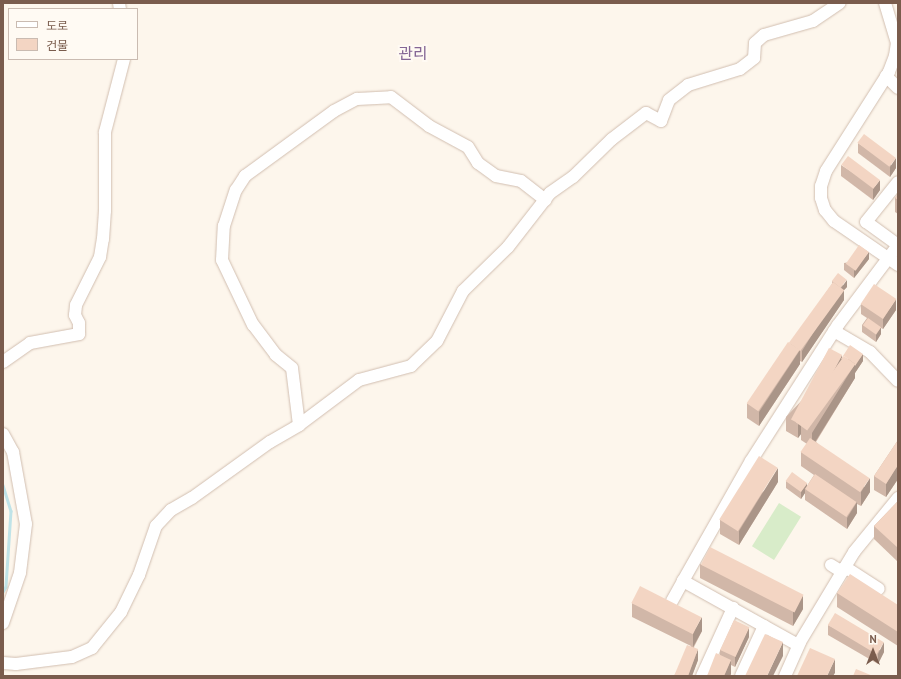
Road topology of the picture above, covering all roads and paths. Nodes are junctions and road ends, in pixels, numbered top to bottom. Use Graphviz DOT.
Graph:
graph roads {
  1 [pos="840,3"];
  2 [pos="885,3"];
  3 [pos="124,60"];
  4 [pos="886,76"];
  5 [pos="898,88"];
  6 [pos="898,182"];
  7 [pos="545,200"];
  8 [pos="888,258"];
  9 [pos="898,265"];
  10 [pos="834,331"];
  11 [pos="3,362"];
  12 [pos="898,381"];
  13 [pos="299,425"];
  14 [pos="3,434"];
  15 [pos="898,498"];
  16 [pos="831,565"];
  17 [pos="844,570"];
  18 [pos="683,581"];
  19 [pos="879,589"];
  20 [pos="672,601"];
  21 [pos="733,608"];
  22 [pos="3,623"];
  23 [pos="764,626"];
  24 [pos="798,646"];
  25 [pos="3,663"];
  26 [pos="702,676"];
  27 [pos="741,676"];
  28 [pos="785,676"];
  1 -- 7 [label="street"];
  2 -- 4 [label="street"];
  3 -- 11 [label="street"];
  4 -- 5 [label="street"];
  4 -- 8 [label="street"];
  6 -- 8 [label="street"];
  7 -- 13 [label="street"];
  7 -- 13 [label="street"];
  8 -- 9 [label="street"];
  8 -- 10 [label="street"];
  10 -- 12 [label="street"];
  10 -- 18 [label="street"];
  13 -- 25 [label="street"];
  14 -- 22 [label="street"];
  15 -- 17 [label="street"];
  16 -- 17 [label="street"];
  17 -- 19 [label="street"];
  17 -- 24 [label="street"];
  18 -- 20 [label="street"];
  18 -- 21 [label="street"];
  21 -- 23 [label="street"];
  21 -- 26 [label="street"];
  23 -- 24 [label="street"];
  23 -- 27 [label="street"];
  24 -- 28 [label="street"];
}
